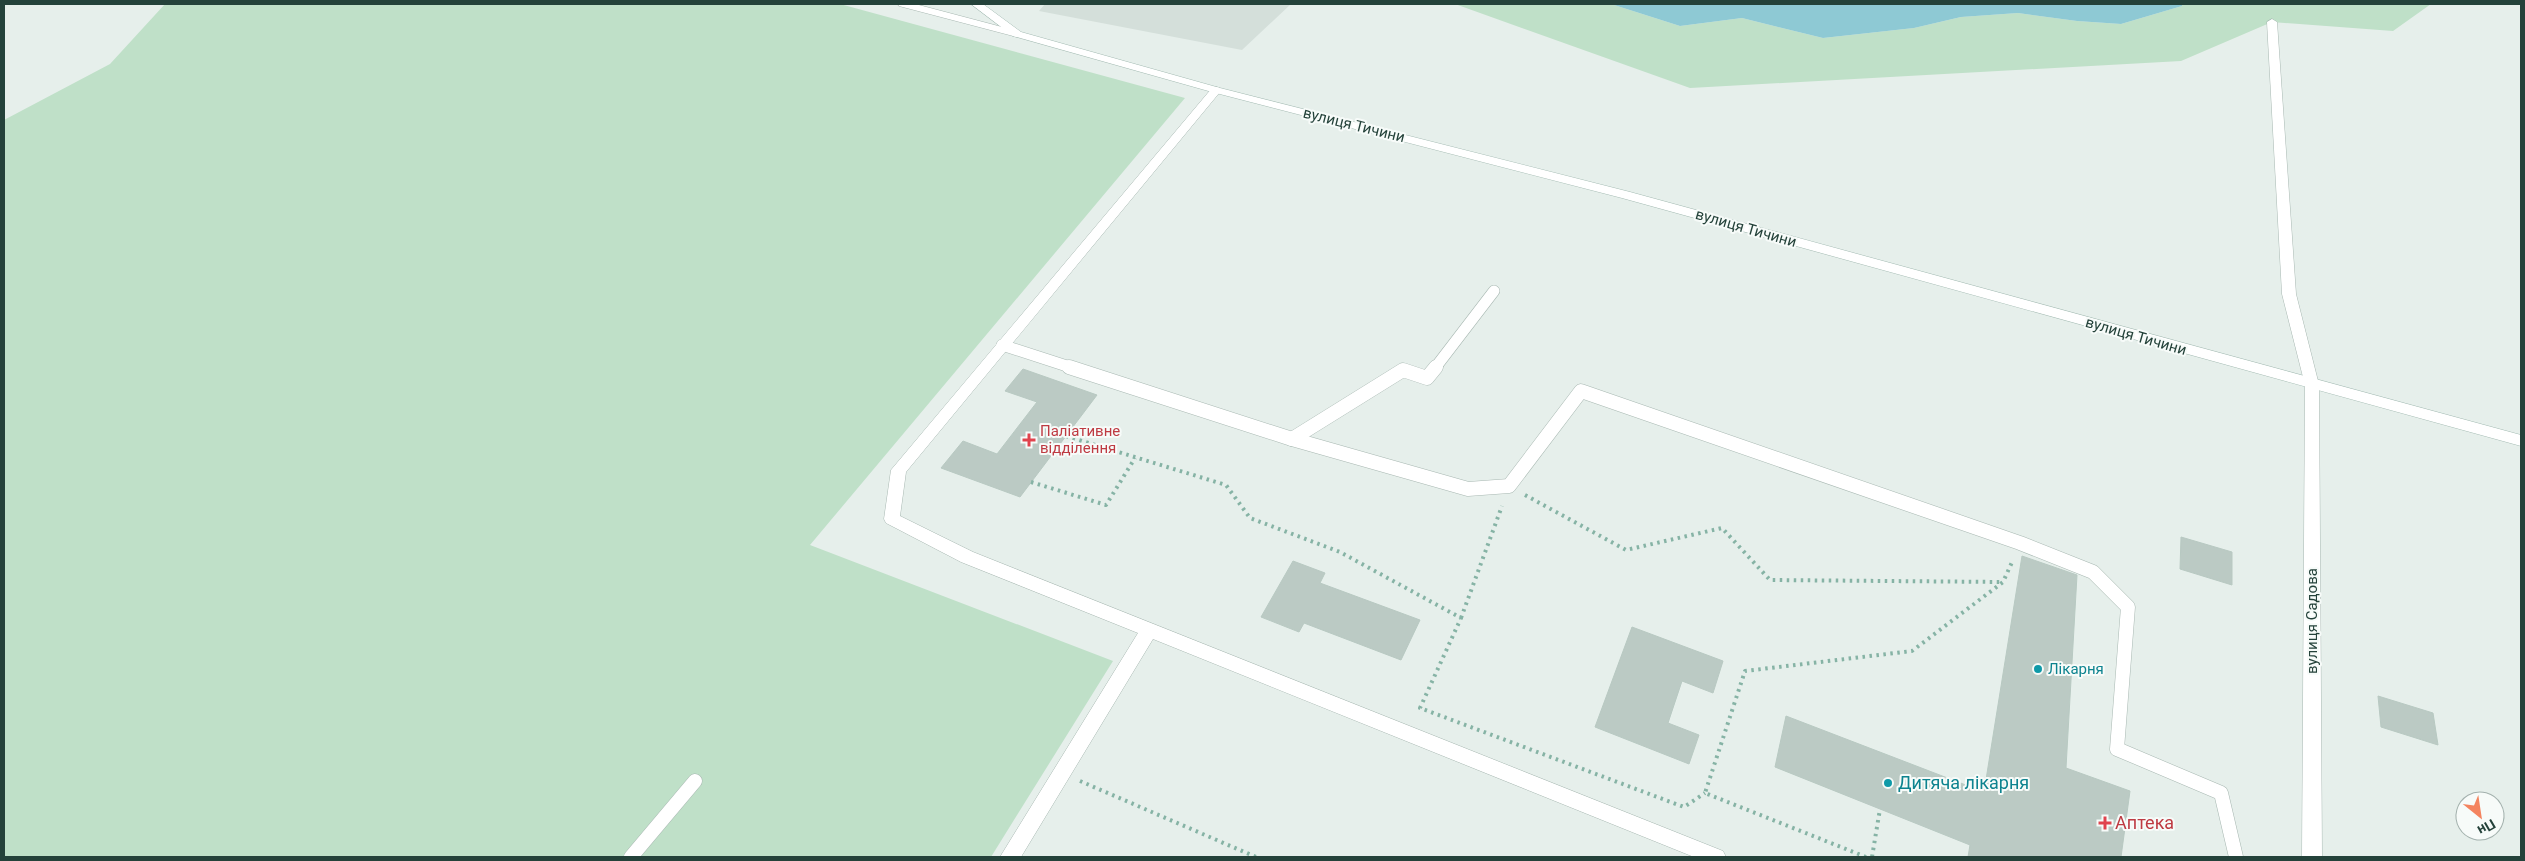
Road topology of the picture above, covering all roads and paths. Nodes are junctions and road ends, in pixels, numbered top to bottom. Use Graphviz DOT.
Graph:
graph roads {
  1 [pos="904,4"];
  2 [pos="976,4"];
  3 [pos="2272,22"];
  4 [pos="1017,34"];
  5 [pos="1216,90"];
  6 [pos="1494,291"];
  7 [pos="1002,345"];
  8 [pos="2312,385"];
  9 [pos="1066,436"];
  10 [pos="1292,439"];
  11 [pos="2521,441"];
  12 [pos="1135,458"];
  13 [pos="1031,482"];
  14 [pos="1509,486"];
  15 [pos="2020,543"];
  16 [pos="2003,582"];
  17 [pos="1461,618"];
  18 [pos="1149,630"];
  19 [pos="1062,773"];
  20 [pos="695,781"];
  21 [pos="1704,793"];
  22 [pos="1880,809"];
  23 [pos="631,857"];
  24 [pos="1010,857"];
  25 [pos="1256,857"];
  26 [pos="1716,857"];
  27 [pos="1866,857"];
  28 [pos="1872,857"];
  29 [pos="2236,857"];
  30 [pos="2312,857"];
  1 -- 4 [label="street"];
  2 -- 4 [label="street, вулиця Тичини"];
  3 -- 8 [label="street, вулиця Садова"];
  4 -- 5 [label="street, вулиця Тичини"];
  5 -- 7 [label="street"];
  5 -- 8 [label="street, вулиця Тичини"];
  6 -- 10 [label="lane"];
  7 -- 10 [label="lane"];
  7 -- 18 [label="street"];
  8 -- 11 [label="street, вулиця Тичини"];
  8 -- 30 [label="street, вулиця Садова"];
  9 -- 12 [label="path"];
  10 -- 14 [label="lane"];
  12 -- 13 [label="path"];
  12 -- 17 [label="path"];
  14 -- 15 [label="lane"];
  14 -- 16 [label="path"];
  14 -- 17 [label="path"];
  15 -- 16 [label="path"];
  15 -- 29 [label="lane"];
  16 -- 21 [label="path"];
  17 -- 21 [label="path"];
  18 -- 19 [label="street"];
  18 -- 26 [label="street"];
  19 -- 24 [label="street"];
  19 -- 25 [label="path"];
  20 -- 23 [label="lane"];
  21 -- 27 [label="path"];
  22 -- 28 [label="path"];
}
